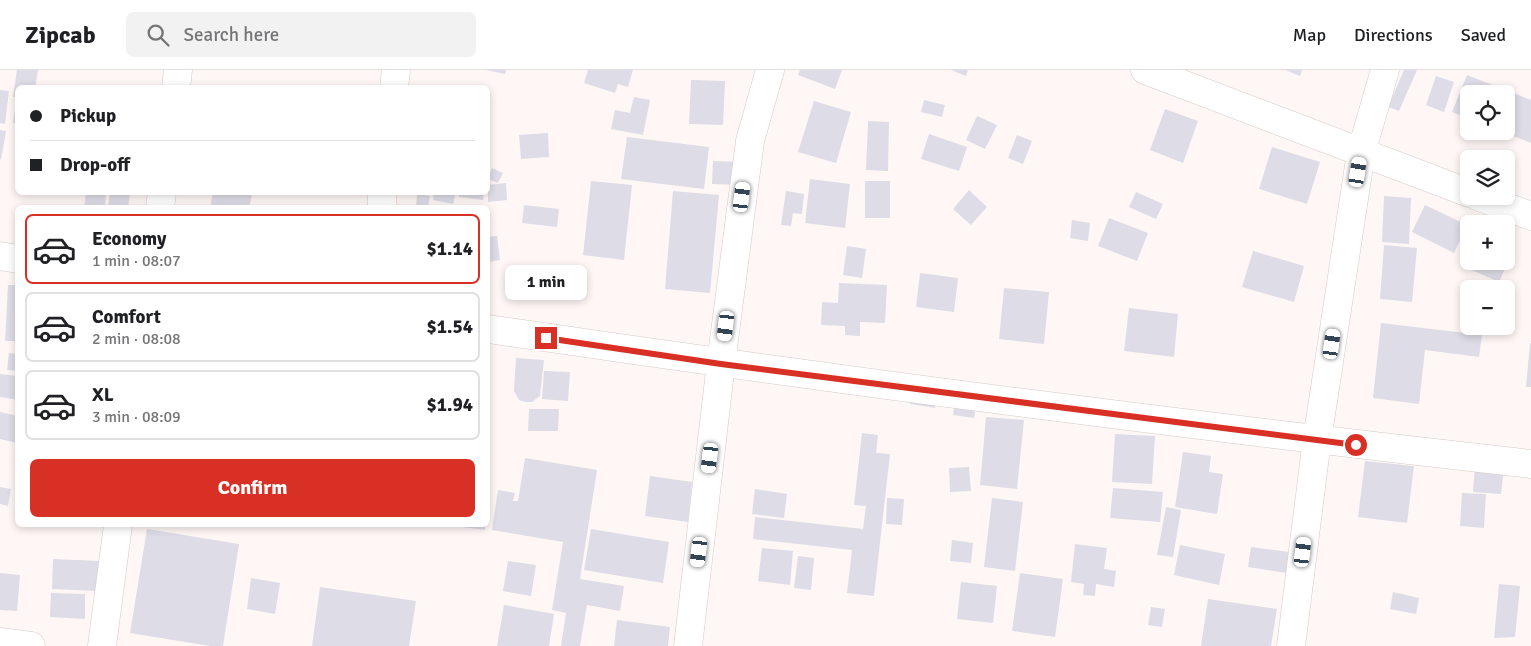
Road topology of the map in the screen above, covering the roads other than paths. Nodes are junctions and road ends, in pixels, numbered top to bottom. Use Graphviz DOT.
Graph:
graph roads {
  1 [pos="178,70"];
  2 [pos="396,70"];
  3 [pos="770,70"];
  4 [pos="1145,70"];
  5 [pos="1385,70"];
  6 [pos="176,85"];
  7 [pos="394,85"];
  8 [pos="1361,153"];
  9 [pos="1460,190"];
  10 [pos="1501,205"];
  11 [pos="1531,216"];
  12 [pos="0,256"];
  13 [pos="15,258"];
  14 [pos="490,329"];
  15 [pos="721,364"];
  16 [pos="1317,440"];
  17 [pos="1531,464"];
  18 [pos="118,527"];
  19 [pos="0,642"];
  20 [pos="30,646"];
  21 [pos="102,646"];
  22 [pos="688,646"];
  23 [pos="1291,646"];
  1 -- 6 [label="street"];
  2 -- 7 [label="street"];
  3 -- 15 [label="street"];
  4 -- 8 [label="street"];
  5 -- 8 [label="street"];
  8 -- 9 [label="street"];
  8 -- 16 [label="street"];
  10 -- 11 [label="street"];
  12 -- 13 [label="street"];
  14 -- 15 [label="street"];
  15 -- 16 [label="street"];
  15 -- 22 [label="street"];
  16 -- 17 [label="street"];
  16 -- 23 [label="street"];
  18 -- 21 [label="street"];
  19 -- 20 [label="street"];
}
